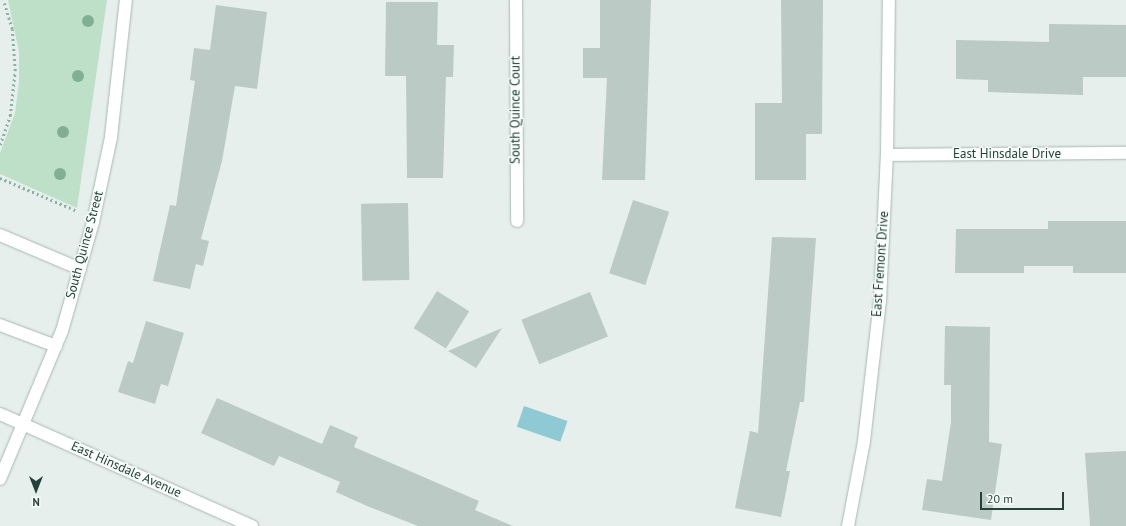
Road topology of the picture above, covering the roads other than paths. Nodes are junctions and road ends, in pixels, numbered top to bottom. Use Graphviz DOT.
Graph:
graph roads {
  1 [pos="126,0"];
  2 [pos="516,0"];
  3 [pos="888,0"];
  4 [pos="1126,153"];
  5 [pos="888,155"];
  6 [pos="517,221"];
  7 [pos="0,235"];
  8 [pos="80,269"];
  9 [pos="0,325"];
  10 [pos="56,346"];
  11 [pos="0,414"];
  12 [pos="24,424"];
  13 [pos="0,479"];
  14 [pos="252,526"];
  15 [pos="848,526"];
  1 -- 8 [label="street, South Quince Street"];
  2 -- 6 [label="street, South Quince Court"];
  3 -- 5 [label="street, East Fremont Drive"];
  4 -- 5 [label="street, East Hinsdale Drive"];
  5 -- 15 [label="street, East Fremont Drive"];
  7 -- 8 [label="street"];
  8 -- 10 [label="street, South Quince Street"];
  9 -- 10 [label="street"];
  10 -- 12 [label="street, South Quince Street"];
  11 -- 12 [label="street, East Hinsdale Avenue"];
  12 -- 13 [label="street, South Quince Street"];
  12 -- 14 [label="street, East Hinsdale Avenue"];
}
